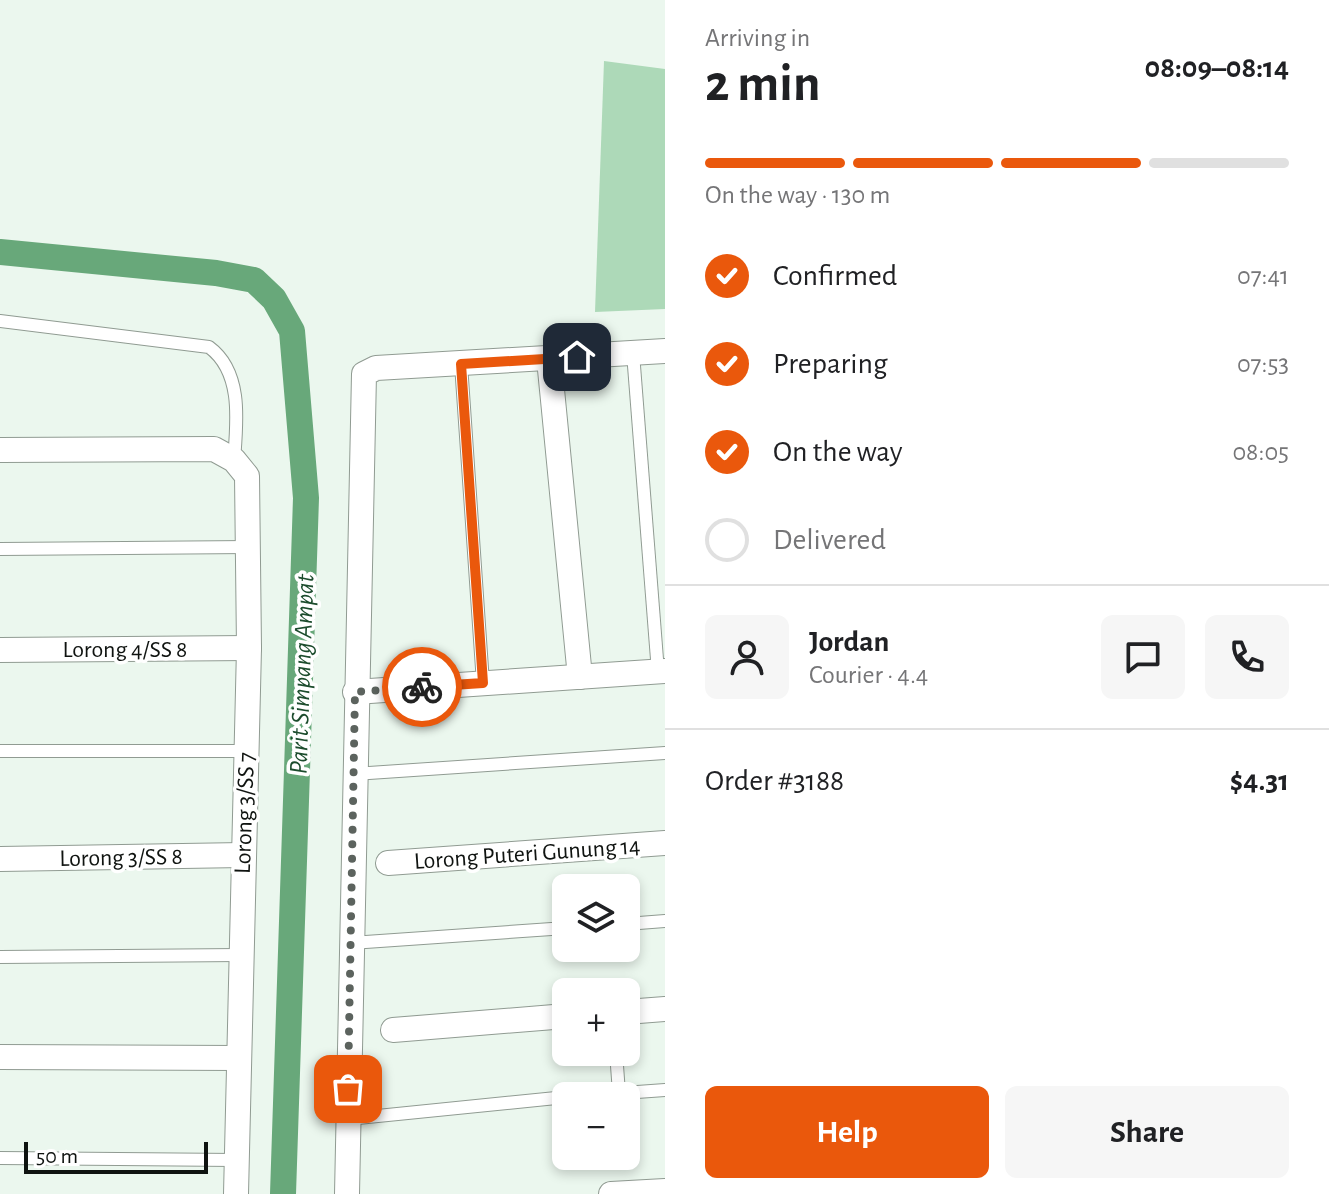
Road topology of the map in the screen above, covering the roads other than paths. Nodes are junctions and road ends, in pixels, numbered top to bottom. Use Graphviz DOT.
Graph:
graph roads {
  1 [pos="0,321"];
  2 [pos="665,351"];
  3 [pos="633,353"];
  4 [pos="549,359"];
  5 [pos="461,364"];
  6 [pos="0,450"];
  7 [pos="224,455"];
  8 [pos="249,547"];
  9 [pos="0,549"];
  10 [pos="249,648"];
  11 [pos="0,650"];
  12 [pos="661,672"];
  13 [pos="580,677"];
  14 [pos="483,683"];
  15 [pos="355,692"];
  16 [pos="0,751"];
  17 [pos="246,751"];
  18 [pos="665,753"];
  19 [pos="354,774"];
  20 [pos="665,843"];
  21 [pos="243,855"];
  22 [pos="0,859"];
  23 [pos="388,863"];
  24 [pos="665,921"];
  25 [pos="640,923"];
  26 [pos="552,929"];
  27 [pos="351,943"];
  28 [pos="239,955"];
  29 [pos="0,957"];
  30 [pos="665,1009"];
  31 [pos="640,1011"];
  32 [pos="552,1017"];
  33 [pos="393,1030"];
  34 [pos="0,1057"];
  35 [pos="238,1058"];
  36 [pos="665,1090"];
  37 [pos="640,1092"];
  38 [pos="552,1098"];
  39 [pos="348,1119"];
  40 [pos="0,1158"];
  41 [pos="236,1160"];
  42 [pos="665,1191"];
  43 [pos="236,1194"];
  44 [pos="347,1194"];
  45 [pos="611,1194"];
  1 -- 7 [label="lane"];
  2 -- 3 [label="street"];
  3 -- 4 [label="street"];
  3 -- 12 [label="lane"];
  4 -- 5 [label="street"];
  4 -- 13 [label="street"];
  5 -- 14 [label="lane"];
  5 -- 15 [label="street"];
  6 -- 7 [label="street"];
  7 -- 8 [label="street, Lorong 3/SS 7"];
  8 -- 9 [label="lane"];
  8 -- 10 [label="street, Lorong 3/SS 7"];
  10 -- 11 [label="street, Lorong 4/SS 8"];
  10 -- 17 [label="street, Lorong 3/SS 7"];
  12 -- 13 [label="street"];
  13 -- 14 [label="street"];
  14 -- 15 [label="street"];
  15 -- 19 [label="street"];
  16 -- 17 [label="lane"];
  17 -- 21 [label="street, Lorong 3/SS 7"];
  18 -- 19 [label="lane"];
  19 -- 27 [label="street"];
  20 -- 23 [label="street, Lorong Puteri Gunung 14"];
  21 -- 22 [label="street, Lorong 3/SS 8"];
  21 -- 28 [label="street, Lorong 3/SS 7"];
  24 -- 25 [label="lane"];
  26 -- 27 [label="lane"];
  27 -- 39 [label="street"];
  28 -- 29 [label="lane"];
  28 -- 35 [label="street, Lorong 3/SS 7"];
  30 -- 31 [label="street"];
  32 -- 33 [label="street"];
  34 -- 35 [label="street"];
  35 -- 41 [label="street, Lorong 3/SS 7"];
  36 -- 37 [label="lane"];
  38 -- 39 [label="lane"];
  39 -- 44 [label="street"];
  40 -- 41 [label="lane"];
  41 -- 43 [label="street, Lorong 3/SS 7"];
  42 -- 45 [label="street"];
}
